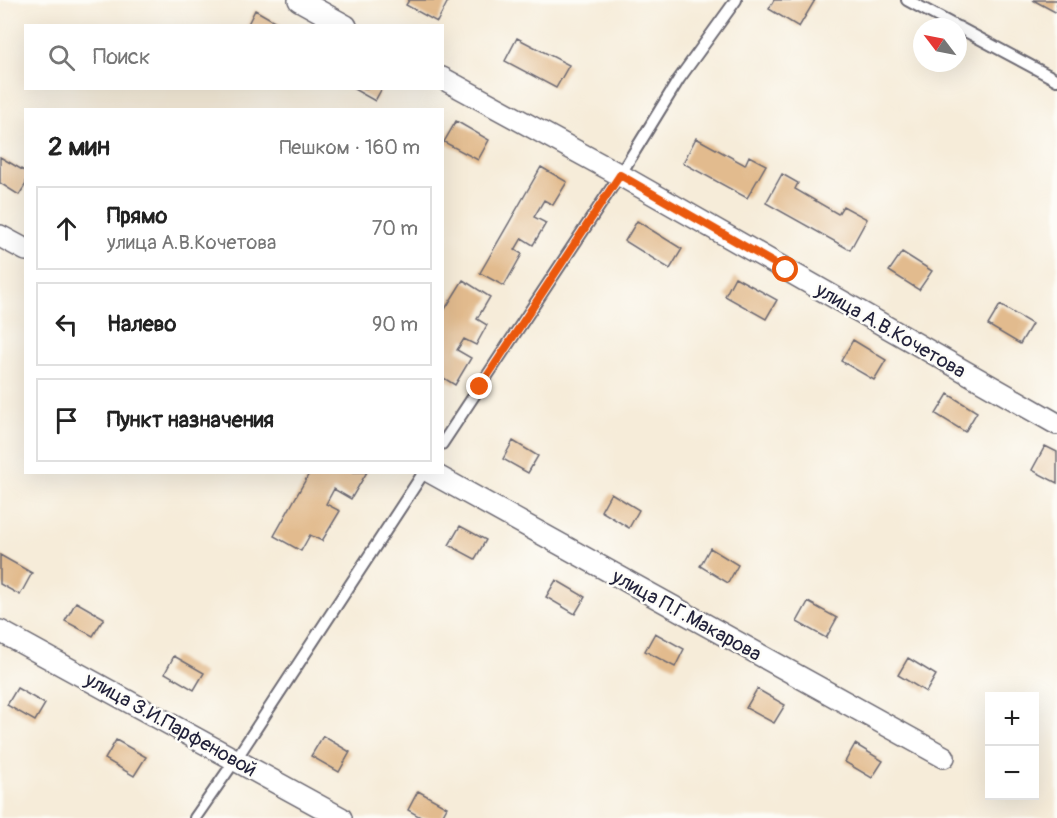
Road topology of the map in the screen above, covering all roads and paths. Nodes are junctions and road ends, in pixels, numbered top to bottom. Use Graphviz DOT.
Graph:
graph roads {
  1 [pos="299,0"];
  2 [pos="736,0"];
  3 [pos="907,0"];
  4 [pos="941,18"];
  5 [pos="342,24"];
  6 [pos="967,32"];
  7 [pos="444,79"];
  8 [pos="1057,80"];
  9 [pos="620,175"];
  10 [pos="0,236"];
  11 [pos="24,249"];
  12 [pos="1057,424"];
  13 [pos="444,441"];
  14 [pos="423,474"];
  15 [pos="434,474"];
  16 [pos="0,631"];
  17 [pos="944,757"];
  18 [pos="236,759"];
  19 [pos="195,818"];
  20 [pos="341,818"];
  1 -- 5 [label="street"];
  2 -- 9 [label="lane"];
  3 -- 4 [label="lane"];
  6 -- 8 [label="lane"];
  7 -- 9 [label="street, улица А.В.Кочетова"];
  9 -- 12 [label="street, улица А.В.Кочетова"];
  9 -- 13 [label="lane"];
  10 -- 11 [label="street"];
  14 -- 18 [label="lane"];
  15 -- 17 [label="street, улица П.Г.Макарова"];
  16 -- 18 [label="street, улица З.И.Парфеновой"];
  18 -- 19 [label="lane"];
  18 -- 20 [label="street, улица З.И.Парфеновой"];
}
